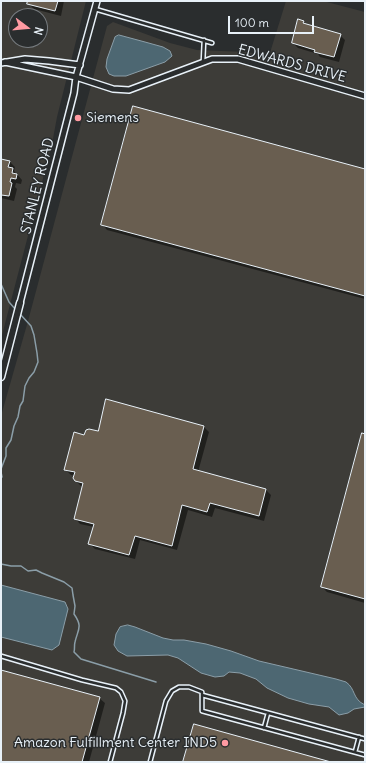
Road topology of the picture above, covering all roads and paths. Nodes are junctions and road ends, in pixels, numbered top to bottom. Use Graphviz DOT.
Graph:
graph roads {
  1 [pos="97,1"];
  2 [pos="94,9"];
  3 [pos="204,40"];
  4 [pos="212,43"];
  5 [pos="203,62"];
  6 [pos="3,63"];
  7 [pos="80,65"];
  8 [pos="76,77"];
  9 [pos="365,96"];
  10 [pos="20,303"];
  11 [pos="1,377"];
  12 [pos="1,656"];
  13 [pos="202,695"];
  14 [pos="268,713"];
  15 [pos="264,728"];
  16 [pos="360,737"];
  17 [pos="365,738"];
  18 [pos="355,752"];
  19 [pos="365,754"];
  20 [pos="110,762"];
  21 [pos="150,762"];
  1 -- 2 [label="street, STANLEY ROAD"];
  2 -- 3 [label="lane"];
  2 -- 7 [label="street, STANLEY ROAD"];
  3 -- 4 [label="lane"];
  3 -- 5 [label="lane"];
  5 -- 8 [label="street, EDWARDS DRIVE"];
  5 -- 9 [label="street, EDWARDS DRIVE"];
  6 -- 7 [label="street"];
  6 -- 8 [label="street, EDWARDS DRIVE"];
  7 -- 8 [label="street, STANLEY ROAD"];
  8 -- 10 [label="street, STANLEY ROAD"];
  10 -- 11 [label="street, STANLEY ROAD"];
  12 -- 20 [label="lane"];
  13 -- 14 [label="lane"];
  13 -- 15 [label="lane"];
  13 -- 21 [label="lane"];
  14 -- 15 [label="lane"];
  14 -- 16 [label="lane"];
  15 -- 18 [label="lane"];
  16 -- 17 [label="lane"];
  16 -- 18 [label="lane"];
  18 -- 19 [label="lane"];
}
